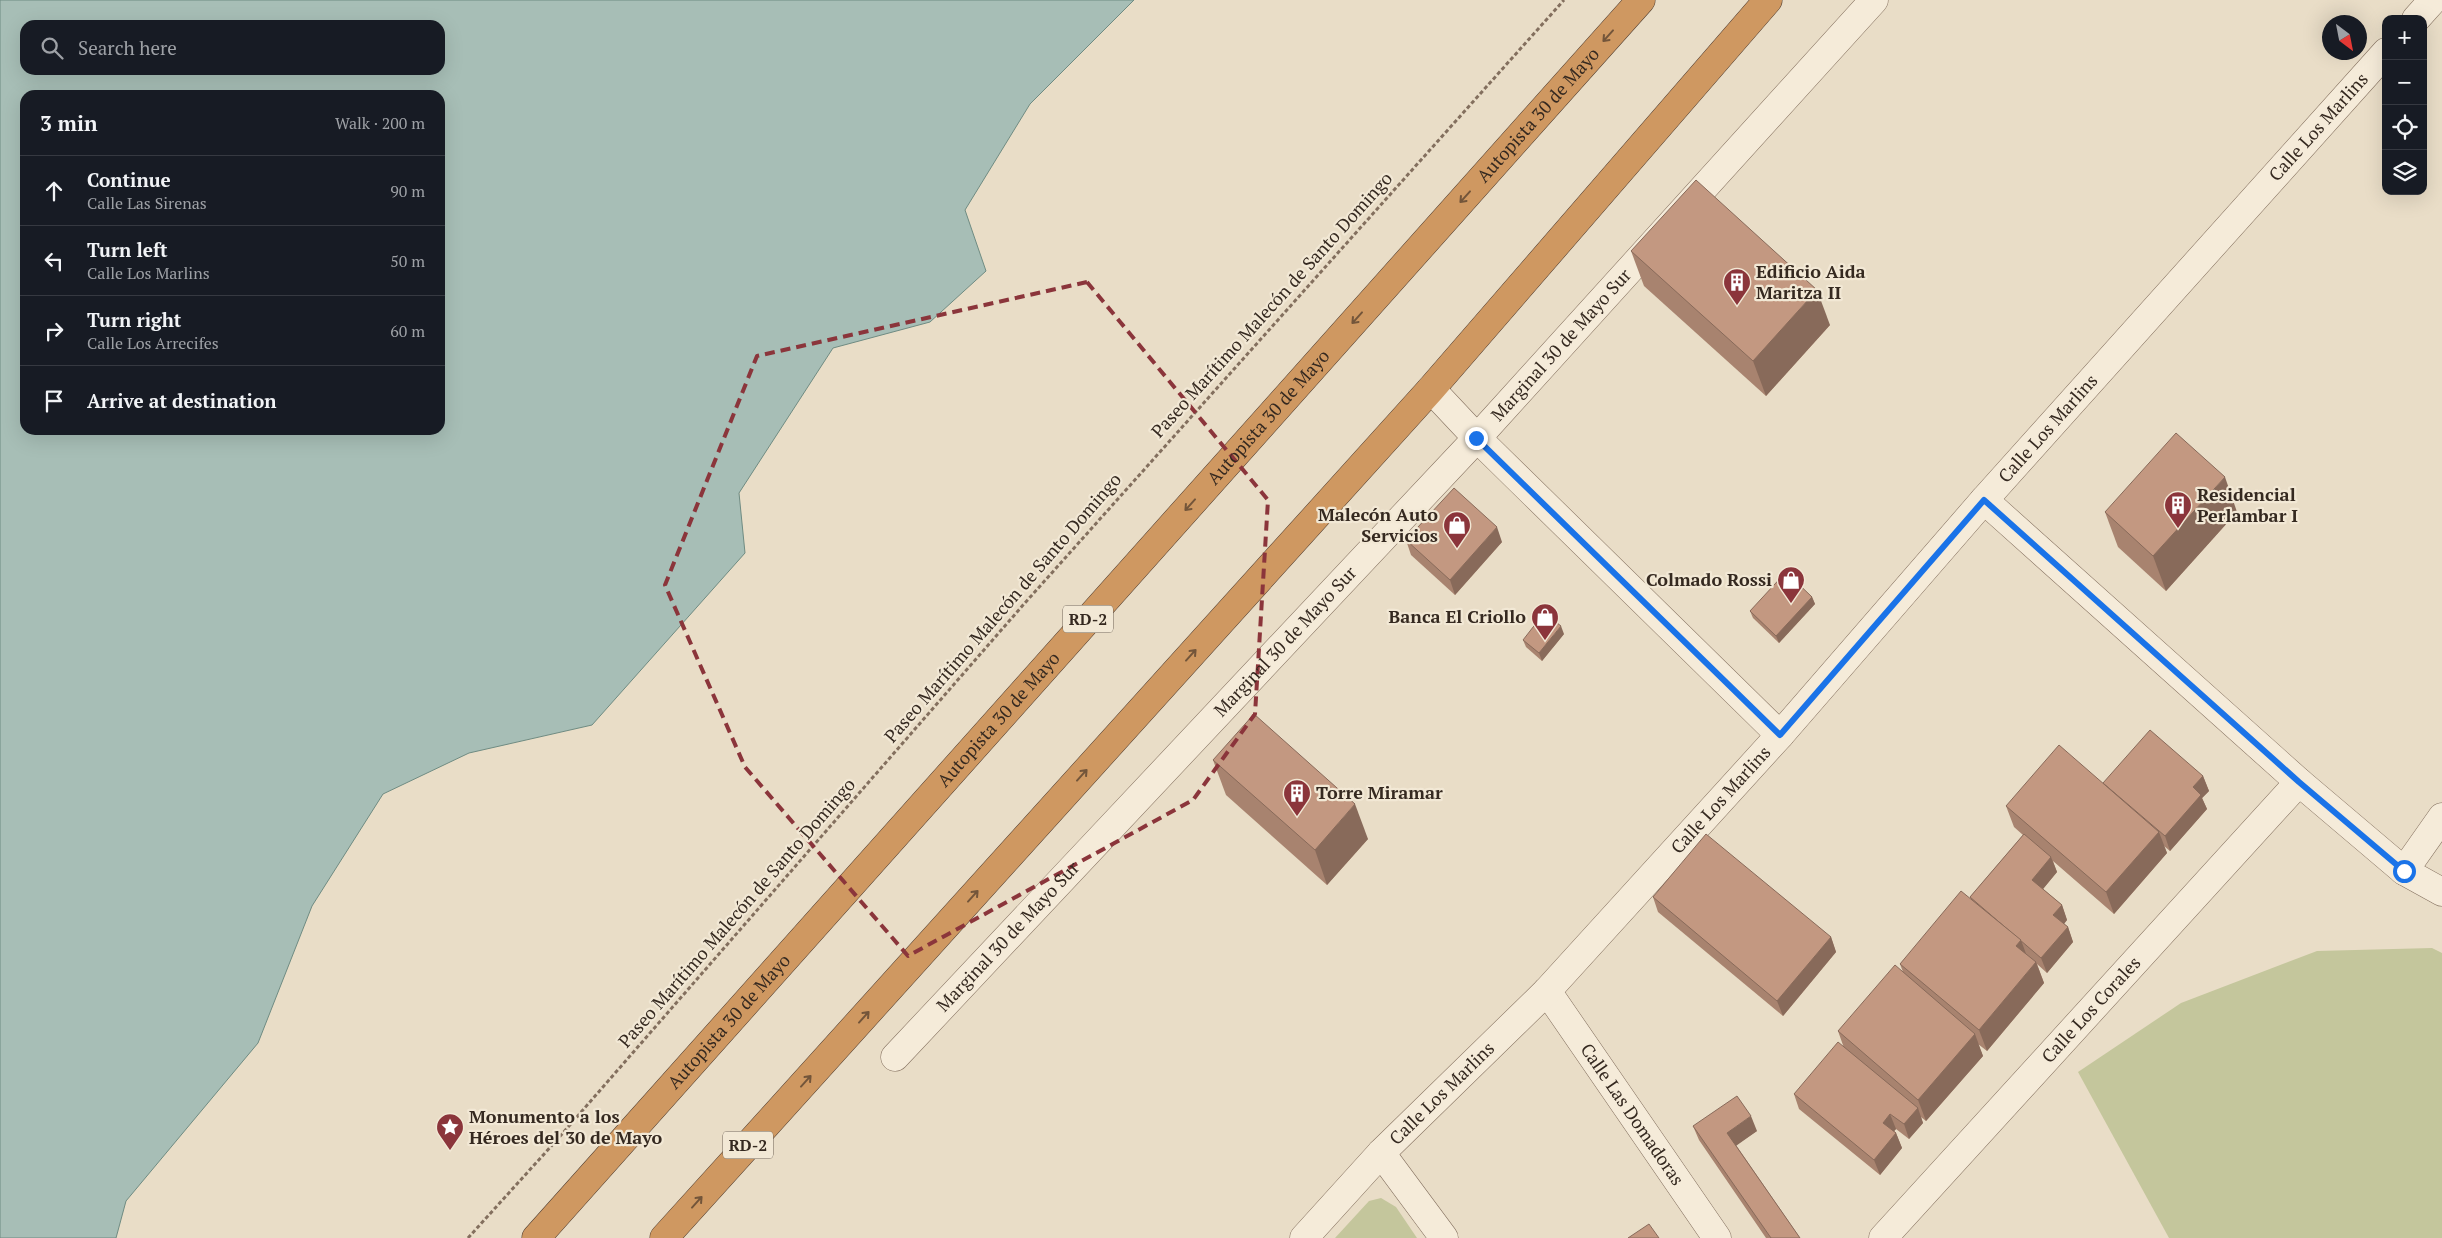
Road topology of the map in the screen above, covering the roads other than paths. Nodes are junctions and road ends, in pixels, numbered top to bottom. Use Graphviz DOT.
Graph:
graph roads {
  1 [pos="1641,0"];
  2 [pos="1768,0"];
  3 [pos="1874,0"];
  4 [pos="2433,0"];
  5 [pos="2420,15"];
  6 [pos="2382,56"];
  7 [pos="1431,389"];
  8 [pos="1476,438"];
  9 [pos="1984,500"];
  10 [pos="1780,735"];
  11 [pos="2299,782"];
  12 [pos="2442,817"];
  13 [pos="2404,871"];
  14 [pos="2442,892"];
  15 [pos="1547,991"];
  16 [pos="895,1057"];
  17 [pos="1381,1153"];
  18 [pos="536,1238"];
  19 [pos="664,1238"];
  20 [pos="1304,1238"];
  21 [pos="1444,1238"];
  22 [pos="1717,1238"];
  23 [pos="1883,1238"];
  1 -- 18 [label="highway, Autopista 30 de Mayo / RD-2, one-way"];
  2 -- 7 [label="highway, RD-2"];
  3 -- 8 [label="street, Marginal 30 de Mayo Sur"];
  4 -- 5 [label="street"];
  6 -- 9 [label="street, Calle Los Marlins"];
  7 -- 8 [label="street"];
  19 -- 7 [label="highway, RD-2, one-way"];
  8 -- 10 [label="street"];
  8 -- 16 [label="street, Marginal 30 de Mayo Sur"];
  9 -- 10 [label="street, Calle Los Marlins"];
  9 -- 11 [label="street"];
  10 -- 15 [label="street, Calle Los Marlins"];
  11 -- 13 [label="street"];
  11 -- 23 [label="street, Calle Los Corales"];
  12 -- 13 [label="street"];
  13 -- 14 [label="street"];
  15 -- 17 [label="street, Calle Los Marlins"];
  15 -- 22 [label="street, Calle Las Domadoras"];
  17 -- 20 [label="street, Calle Los Marlins"];
  17 -- 21 [label="street, Calle Los Marlins"];
}
